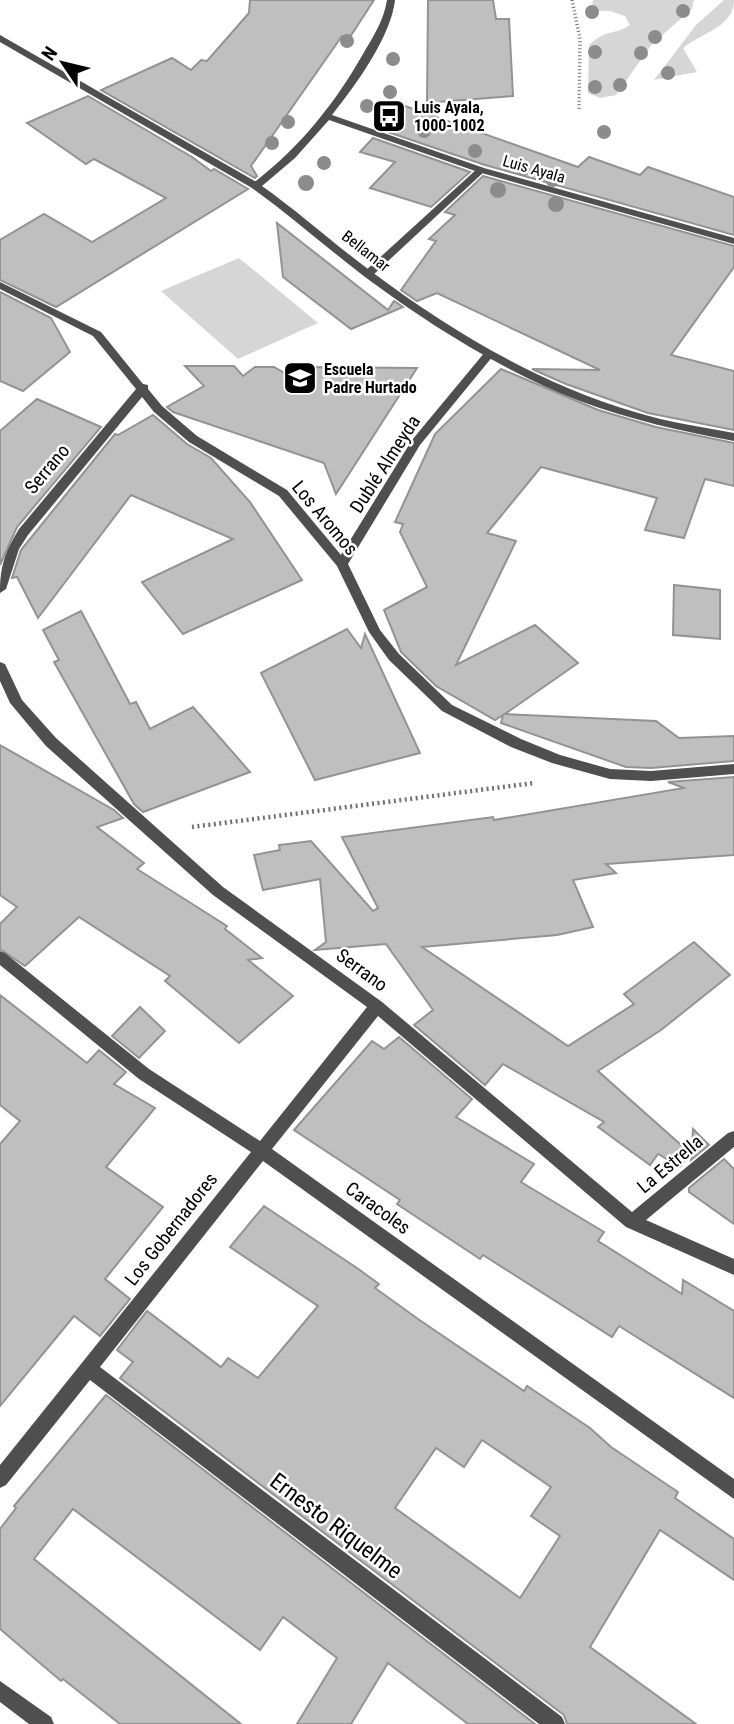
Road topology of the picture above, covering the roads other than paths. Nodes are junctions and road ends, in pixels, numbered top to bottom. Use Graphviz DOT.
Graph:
graph roads {
  1 [pos="391,0"];
  2 [pos="3,43"];
  3 [pos="327,117"];
  4 [pos="481,170"];
  5 [pos="257,186"];
  6 [pos="734,241"];
  7 [pos="368,274"];
  8 [pos="0,285"];
  9 [pos="489,354"];
  10 [pos="144,387"];
  11 [pos="734,437"];
  12 [pos="342,564"];
  13 [pos="0,589"];
  14 [pos="0,667"];
  15 [pos="734,769"];
  16 [pos="0,957"];
  17 [pos="377,1006"];
  18 [pos="734,1138"];
  19 [pos="261,1150"];
  20 [pos="632,1222"];
  21 [pos="734,1266"];
  22 [pos="88,1368"];
  23 [pos="0,1479"];
  24 [pos="734,1490"];
  25 [pos="0,1690"];
  26 [pos="44,1724"];
  27 [pos="555,1724"];
  1 -- 3 [label="street"];
  2 -- 5 [label="street, Bellamar"];
  3 -- 4 [label="street, Luis Ayala"];
  3 -- 5 [label="street"];
  4 -- 6 [label="street, Luis Ayala"];
  4 -- 7 [label="street"];
  5 -- 7 [label="street, Bellamar"];
  7 -- 9 [label="street, Bellamar"];
  8 -- 10 [label="street, Los Aromos"];
  9 -- 11 [label="street, Bellamar"];
  9 -- 12 [label="street, Dublé Almeyda"];
  10 -- 12 [label="street, Los Aromos"];
  10 -- 13 [label="street, Serrano"];
  12 -- 15 [label="street, Los Aromos"];
  14 -- 17 [label="street, Serrano"];
  16 -- 19 [label="street, Caracoles"];
  17 -- 19 [label="street, Los Gobernadores"];
  17 -- 20 [label="street, Serrano"];
  18 -- 20 [label="street, La Estrella"];
  19 -- 22 [label="street, Los Gobernadores"];
  19 -- 24 [label="street, Caracoles"];
  20 -- 21 [label="street, Serrano"];
  22 -- 23 [label="street, Los Gobernadores"];
  22 -- 27 [label="street, Ernesto Riquelme"];
  25 -- 26 [label="street"];
}
